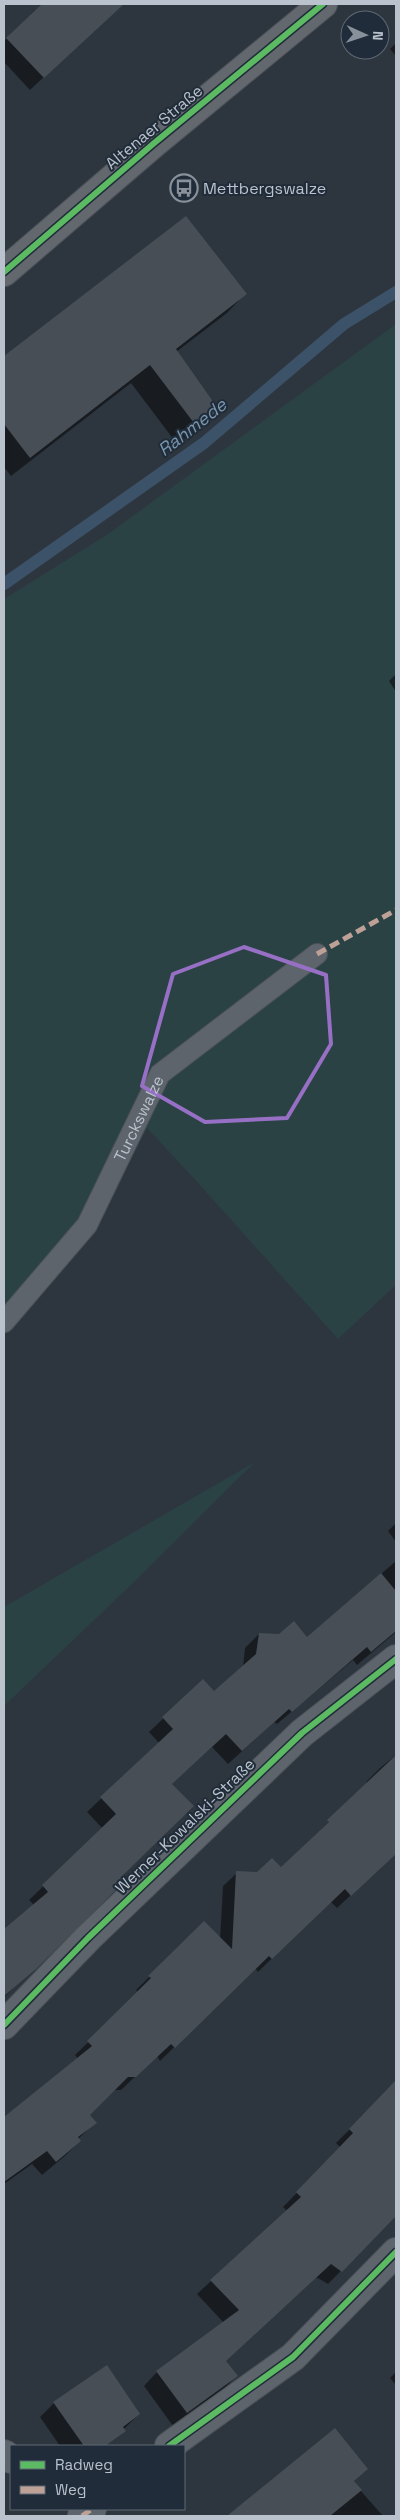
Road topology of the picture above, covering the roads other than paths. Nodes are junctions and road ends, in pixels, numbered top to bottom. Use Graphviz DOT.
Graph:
graph roads {
  1 [pos="323,4"];
  2 [pos="4,272"];
  3 [pos="317,954"];
  4 [pos="4,1322"];
  5 [pos="396,1659"];
  6 [pos="4,2025"];
  7 [pos="396,2252"];
  8 [pos="170,2445"];
  1 -- 2 [label="main road, Altenaer Straße"];
  3 -- 4 [label="lane, Turckswalze"];
  5 -- 6 [label="street, Werner-Kowalski-Straße"];
  7 -- 8 [label="street"];
}
